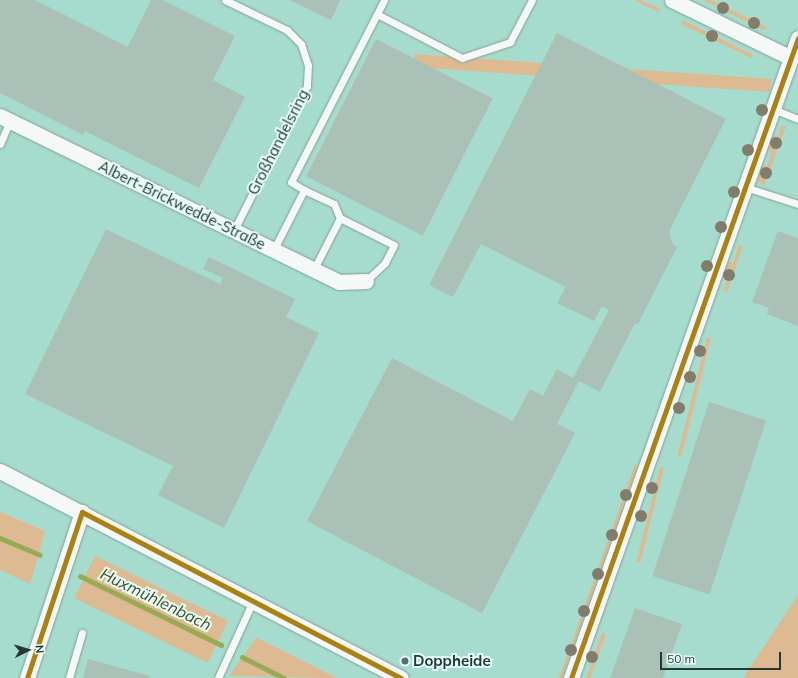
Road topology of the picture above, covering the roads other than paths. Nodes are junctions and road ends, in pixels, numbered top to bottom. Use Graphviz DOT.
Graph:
graph roads {
  1 [pos="225,0"];
  2 [pos="384,0"];
  3 [pos="532,0"];
  4 [pos="672,0"];
  5 [pos="377,14"];
  6 [pos="798,38"];
  7 [pos="791,58"];
  8 [pos="773,110"];
  9 [pos="5,118"];
  10 [pos="798,119"];
  11 [pos="0,144"];
  12 [pos="745,187"];
  13 [pos="304,190"];
  14 [pos="798,204"];
  15 [pos="340,218"];
  16 [pos="234,230"];
  17 [pos="274,249"];
  18 [pos="314,269"];
  19 [pos="366,281"];
  20 [pos="0,471"];
  21 [pos="82,512"];
  22 [pos="253,600"];
  23 [pos="82,633"];
  24 [pos="27,678"];
  25 [pos="68,678"];
  26 [pos="218,678"];
  27 [pos="401,678"];
  28 [pos="571,678"];
  1 -- 16 [label="lane, Großhandelsring"];
  2 -- 5 [label="lane"];
  3 -- 5 [label="lane"];
  4 -- 7 [label="street"];
  5 -- 13 [label="lane"];
  6 -- 7 [label="street"];
  7 -- 8 [label="street"];
  8 -- 10 [label="lane"];
  8 -- 12 [label="street"];
  9 -- 11 [label="lane"];
  9 -- 16 [label="street, Albert-Brickwedde-Straße"];
  12 -- 14 [label="lane"];
  12 -- 28 [label="street"];
  13 -- 15 [label="lane"];
  13 -- 17 [label="lane"];
  15 -- 18 [label="lane"];
  15 -- 19 [label="lane"];
  16 -- 17 [label="street, Albert-Brickwedde-Straße"];
  17 -- 18 [label="street, Albert-Brickwedde-Straße"];
  18 -- 19 [label="street, Albert-Brickwedde-Straße"];
  20 -- 21 [label="street"];
  21 -- 22 [label="street"];
  21 -- 24 [label="street"];
  22 -- 26 [label="lane"];
  22 -- 27 [label="street"];
  23 -- 25 [label="lane"];
}
